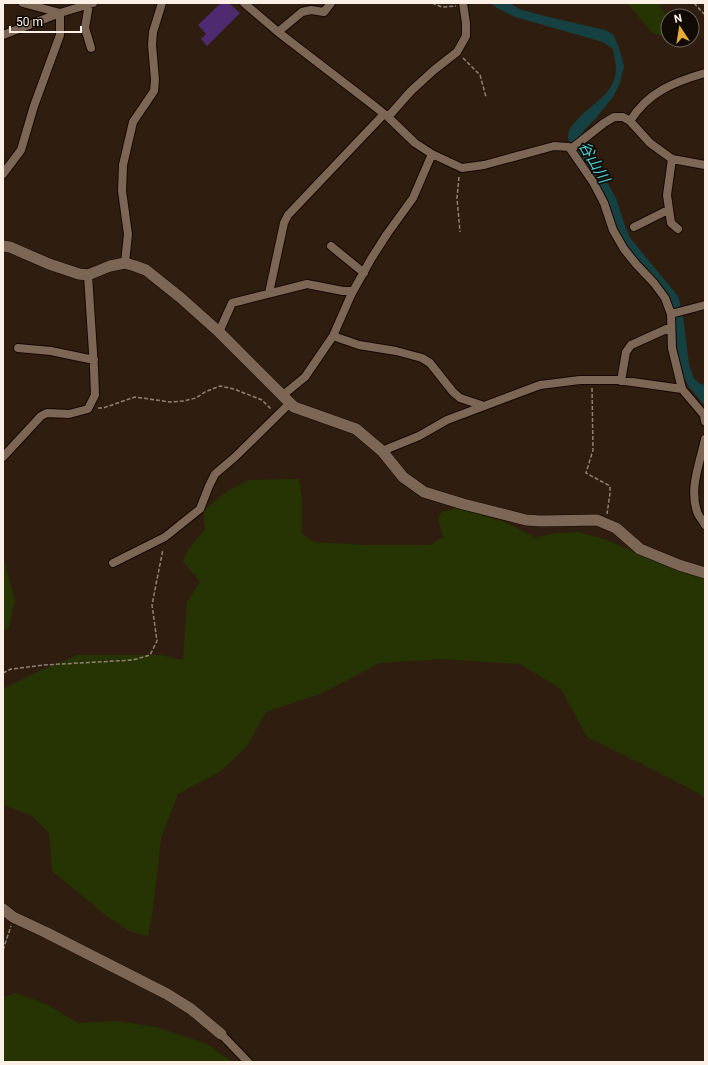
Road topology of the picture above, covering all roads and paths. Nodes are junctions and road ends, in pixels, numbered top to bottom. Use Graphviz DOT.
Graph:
graph roads {
  1 [pos="23,3"];
  2 [pos="162,3"];
  3 [pos="244,3"];
  4 [pos="331,3"];
  5 [pos="432,3"];
  6 [pos="694,3"];
  7 [pos="91,4"];
  8 [pos="464,5"];
  9 [pos="60,13"];
  10 [pos="705,15"];
  11 [pos="278,32"];
  12 [pos="3,35"];
  13 [pos="91,48"];
  14 [pos="457,52"];
  15 [pos="705,73"];
  16 [pos="486,98"];
  17 [pos="386,116"];
  18 [pos="630,120"];
  19 [pos="571,149"];
  20 [pos="432,154"];
  21 [pos="672,159"];
  22 [pos="705,164"];
  23 [pos="460,167"];
  24 [pos="3,174"];
  25 [pos="668,210"];
  26 [pos="634,227"];
  27 [pos="678,229"];
  28 [pos="460,232"];
  29 [pos="3,246"];
  30 [pos="331,246"];
  31 [pos="125,263"];
  32 [pos="364,273"];
  33 [pos="88,275"];
  34 [pos="353,291"];
  35 [pos="269,293"];
  36 [pos="705,305"];
  37 [pos="671,314"];
  38 [pos="671,327"];
  39 [pos="219,332"];
  40 [pos="333,336"];
  41 [pos="18,348"];
  42 [pos="94,360"];
  43 [pos="592,380"];
  44 [pos="621,381"];
  45 [pos="682,389"];
  46 [pos="287,399"];
  47 [pos="484,406"];
  48 [pos="88,409"];
  49 [pos="277,416"];
  50 [pos="705,421"];
  51 [pos="705,439"];
  52 [pos="382,451"];
  53 [pos="3,457"];
  54 [pos="702,515"];
  55 [pos="605,522"];
  56 [pos="705,525"];
  57 [pos="165,537"];
  58 [pos="113,563"];
  59 [pos="705,573"];
  60 [pos="3,673"];
  61 [pos="3,909"];
  62 [pos="13,917"];
  63 [pos="3,950"];
  64 [pos="221,1034"];
  65 [pos="248,1062"];
  1 -- 9 [label="street"];
  2 -- 31 [label="street"];
  3 -- 11 [label="street"];
  4 -- 11 [label="street"];
  5 -- 8 [label="path"];
  6 -- 10 [label="path"];
  7 -- 9 [label="street"];
  7 -- 13 [label="street"];
  8 -- 14 [label="street"];
  9 -- 12 [label="street"];
  9 -- 24 [label="street"];
  11 -- 17 [label="street"];
  14 -- 16 [label="path"];
  14 -- 17 [label="street"];
  15 -- 18 [label="street"];
  17 -- 20 [label="street"];
  17 -- 35 [label="street"];
  18 -- 19 [label="street"];
  18 -- 21 [label="street"];
  19 -- 23 [label="street"];
  19 -- 37 [label="street"];
  20 -- 23 [label="street"];
  20 -- 32 [label="street"];
  21 -- 22 [label="street"];
  21 -- 25 [label="street"];
  23 -- 28 [label="path"];
  25 -- 26 [label="street"];
  25 -- 27 [label="street"];
  29 -- 33 [label="street"];
  30 -- 32 [label="street"];
  31 -- 33 [label="street"];
  31 -- 39 [label="street"];
  32 -- 34 [label="street"];
  33 -- 42 [label="street"];
  34 -- 35 [label="street"];
  34 -- 40 [label="street"];
  35 -- 39 [label="street"];
  36 -- 37 [label="street"];
  37 -- 38 [label="street"];
  38 -- 44 [label="street"];
  38 -- 45 [label="street"];
  39 -- 46 [label="street"];
  40 -- 46 [label="street"];
  40 -- 47 [label="street"];
  41 -- 42 [label="street"];
  42 -- 48 [label="street"];
  43 -- 44 [label="street"];
  43 -- 47 [label="street"];
  43 -- 55 [label="path"];
  44 -- 45 [label="street"];
  45 -- 50 [label="street"];
  46 -- 49 [label="street"];
  46 -- 52 [label="street"];
  47 -- 52 [label="street"];
  48 -- 49 [label="path"];
  48 -- 53 [label="street"];
  49 -- 57 [label="street"];
  51 -- 54 [label="street"];
  52 -- 55 [label="street"];
  54 -- 56 [label="street"];
  55 -- 59 [label="street"];
  57 -- 58 [label="street"];
  57 -- 60 [label="path"];
  61 -- 62 [label="street"];
  62 -- 63 [label="path"];
  62 -- 64 [label="street"];
  64 -- 65 [label="street"];
}
